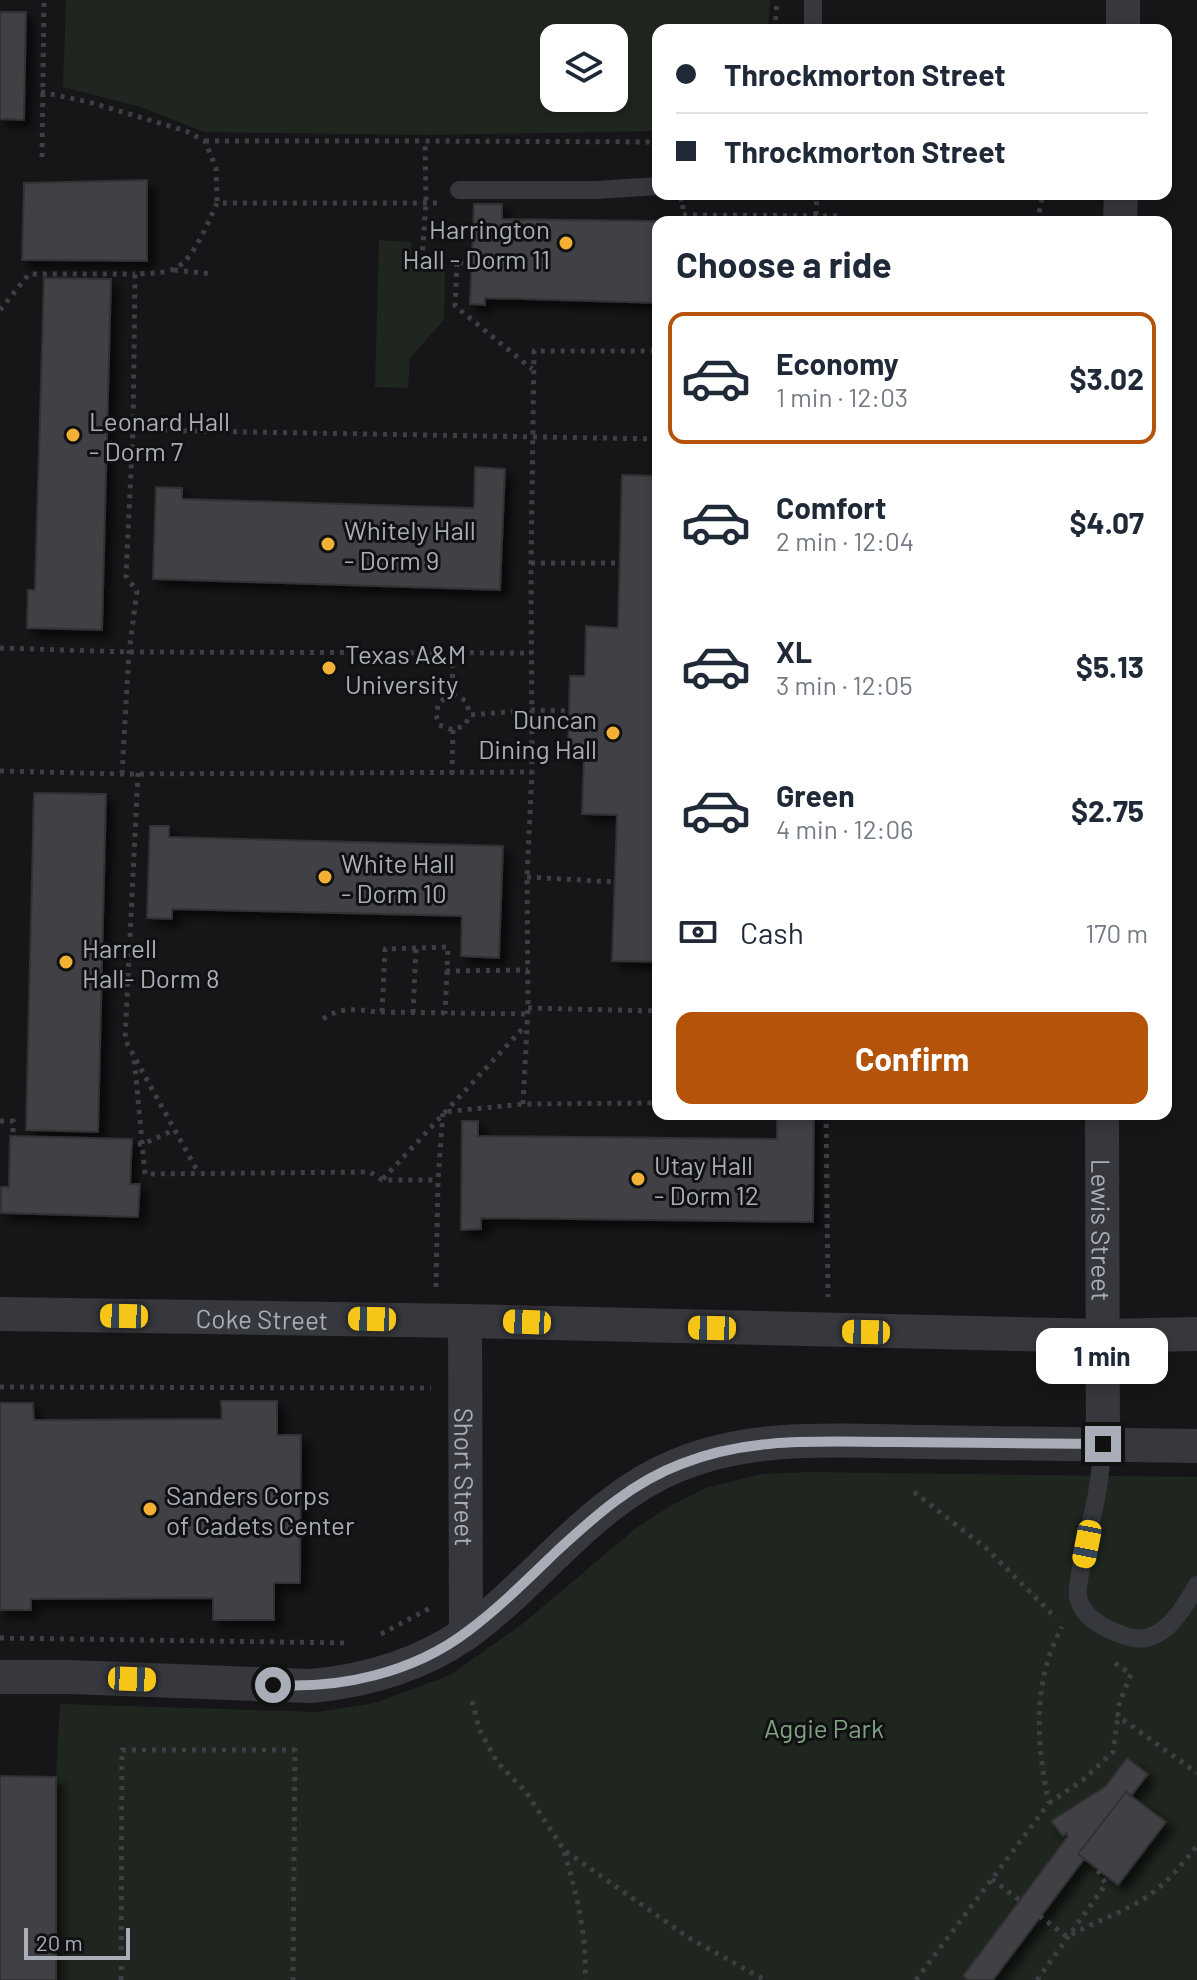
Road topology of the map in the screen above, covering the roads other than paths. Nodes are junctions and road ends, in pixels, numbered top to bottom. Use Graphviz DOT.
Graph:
graph roads {
  1 [pos="813,0"];
  2 [pos="1123,0"];
  3 [pos="813,24"];
  4 [pos="1123,24"];
  5 [pos="459,190"];
  6 [pos="652,193"];
  7 [pos="1102,1120"];
  8 [pos="0,1314"];
  9 [pos="465,1321"];
  10 [pos="1197,1334"];
  11 [pos="1104,1336"];
  12 [pos="1103,1444"];
  13 [pos="1197,1446"];
  14 [pos="1197,1585"];
  15 [pos="466,1633"];
  16 [pos="0,1677"];
  1 -- 3 [label="lane"];
  2 -- 4 [label="street"];
  5 -- 6 [label="lane"];
  7 -- 11 [label="street, Lewis Street"];
  8 -- 9 [label="street, Coke Street"];
  9 -- 11 [label="street, Coke Street"];
  9 -- 15 [label="street, Short Street"];
  10 -- 11 [label="street, Coke Street"];
  11 -- 12 [label="street, Lewis Street"];
  12 -- 13 [label="street"];
  12 -- 14 [label="lane"];
  12 -- 15 [label="street"];
  15 -- 16 [label="street"];
}
